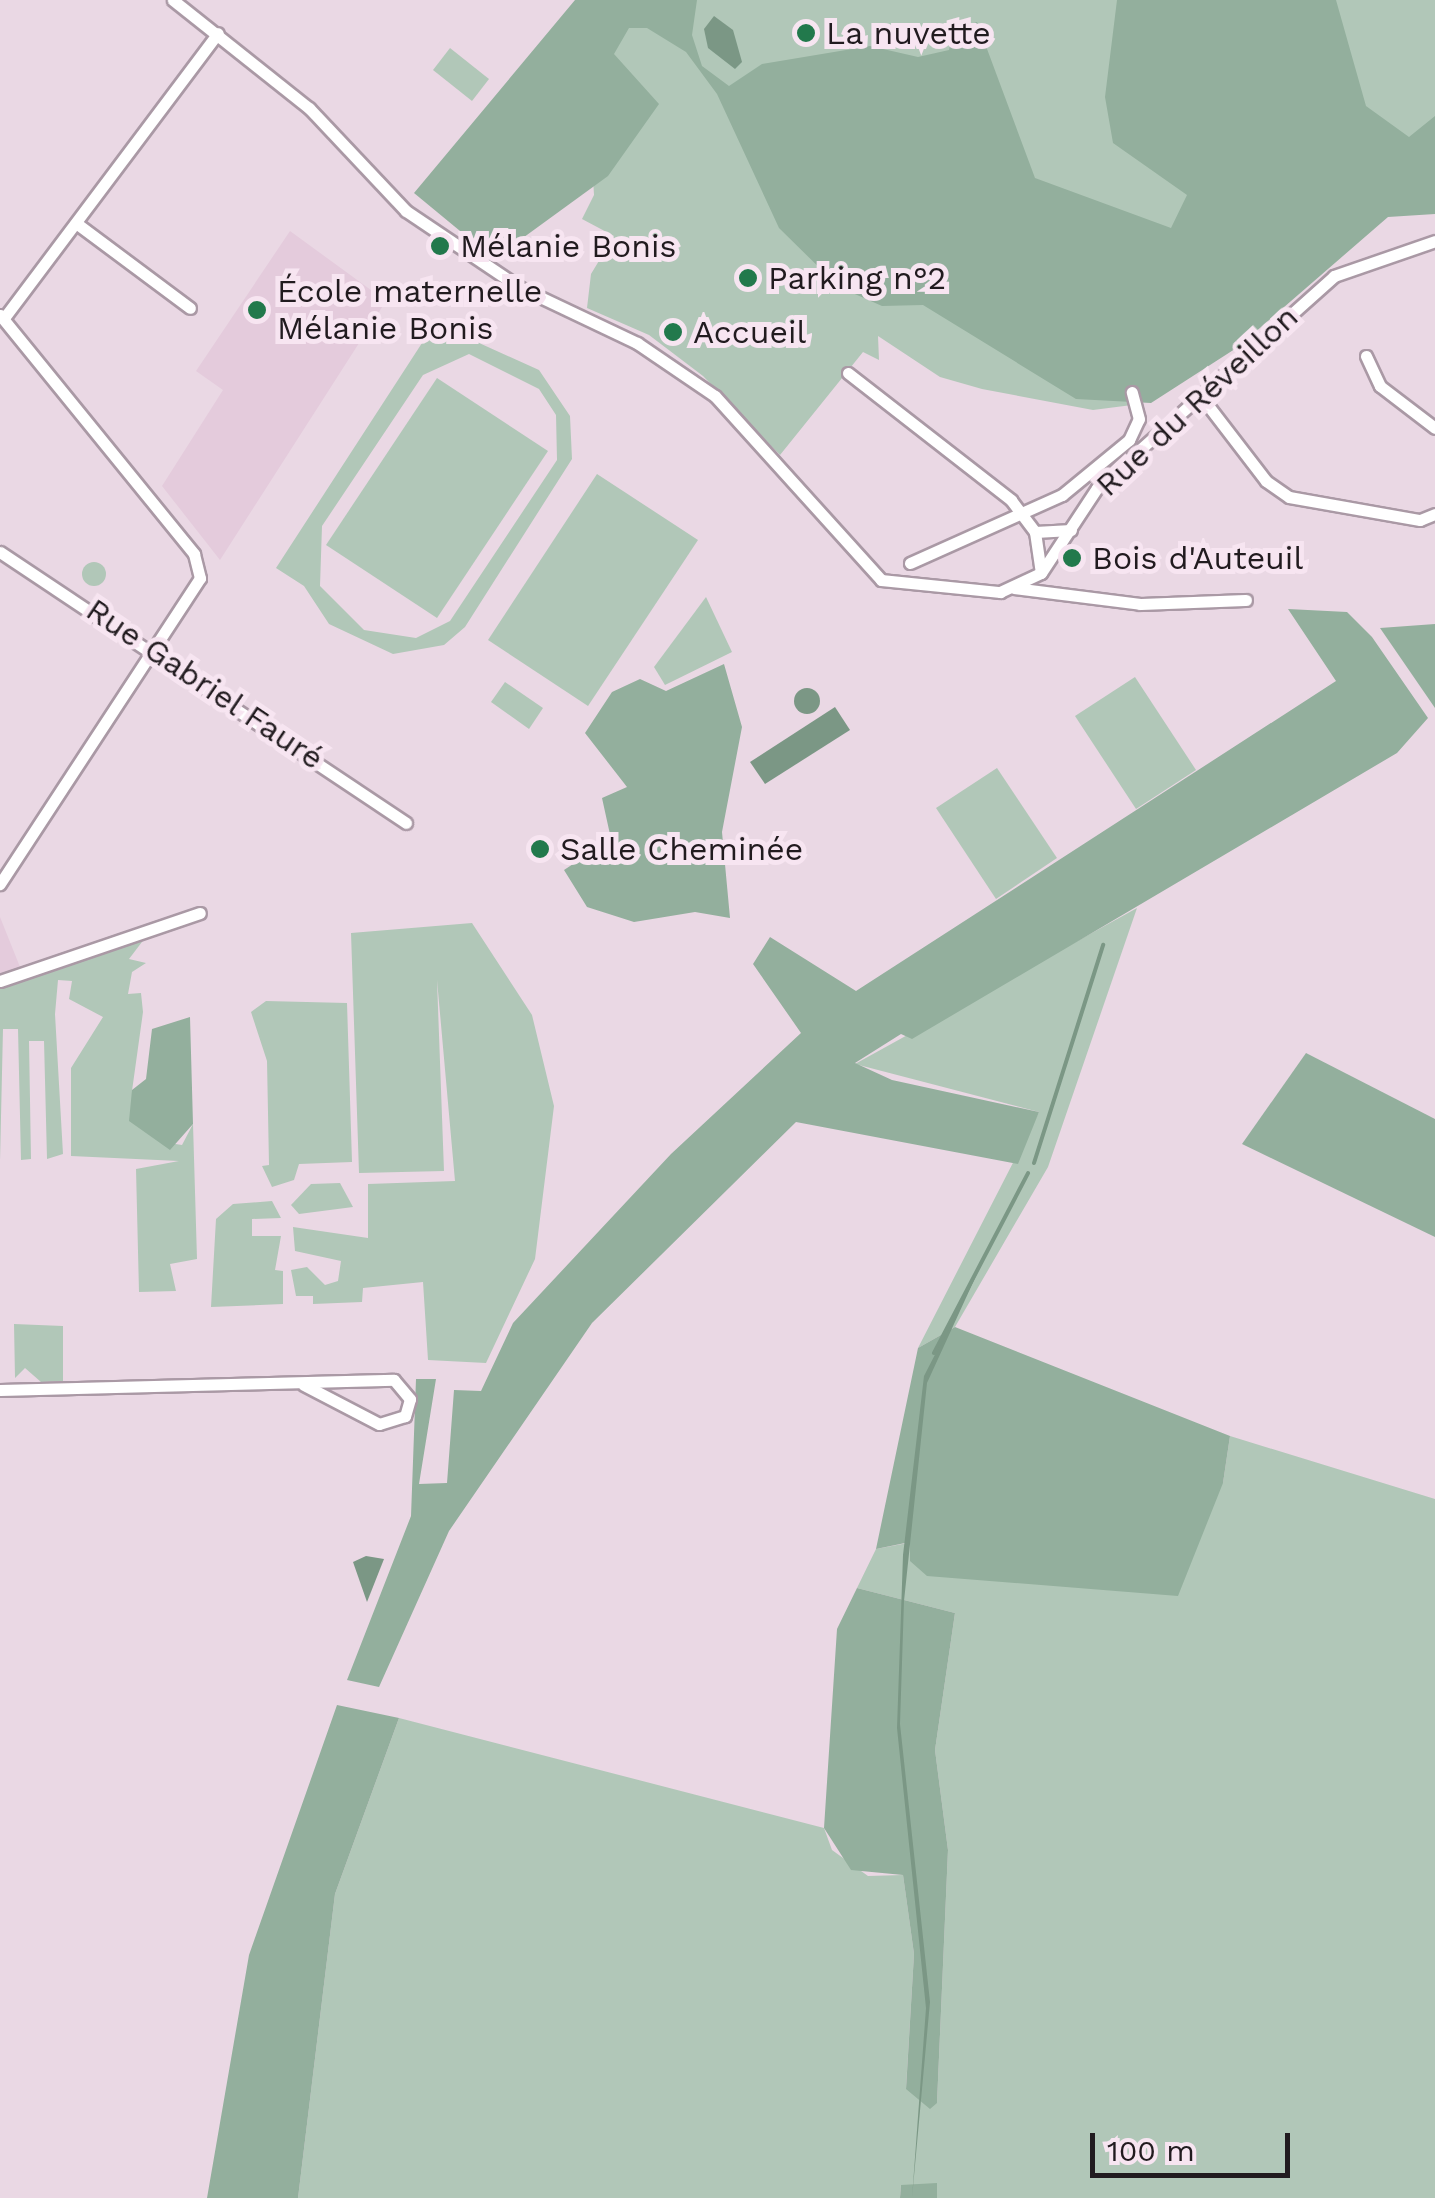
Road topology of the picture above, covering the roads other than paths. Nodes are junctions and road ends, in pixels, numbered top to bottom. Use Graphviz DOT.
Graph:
graph roads {
  1 [pos="172,0"];
  2 [pos="218,33"];
  3 [pos="76,222"];
  4 [pos="1435,241"];
  5 [pos="190,308"];
  6 [pos="2,317"];
  7 [pos="1366,356"];
  8 [pos="848,374"];
  9 [pos="1132,392"];
  10 [pos="1200,395"];
  11 [pos="1435,428"];
  12 [pos="1024,513"];
  13 [pos="1435,514"];
  14 [pos="1072,530"];
  15 [pos="1035,532"];
  16 [pos="0,552"];
  17 [pos="910,563"];
  18 [pos="1041,573"];
  19 [pos="1014,588"];
  20 [pos="1246,600"];
  21 [pos="155,650"];
  22 [pos="406,823"];
  23 [pos="0,884"];
  24 [pos="200,913"];
  25 [pos="0,981"];
  26 [pos="304,1385"];
  27 [pos="0,1390"];
  1 -- 2 [label="street"];
  2 -- 3 [label="street"];
  2 -- 19 [label="street, Rue du Réveillon"];
  3 -- 5 [label="street"];
  3 -- 6 [label="street"];
  4 -- 10 [label="street, Rue du Réveillon"];
  6 -- 21 [label="street"];
  7 -- 11 [label="street"];
  8 -- 12 [label="street"];
  9 -- 12 [label="street"];
  10 -- 13 [label="street"];
  10 -- 14 [label="street, Rue du Réveillon"];
  12 -- 15 [label="street"];
  12 -- 17 [label="street"];
  14 -- 15 [label="street"];
  14 -- 18 [label="street, Rue du Réveillon"];
  15 -- 18 [label="street"];
  16 -- 21 [label="street, Rue Gabriel Fauré"];
  18 -- 19 [label="street, Rue du Réveillon"];
  19 -- 20 [label="street"];
  21 -- 22 [label="street, Rue Gabriel Fauré"];
  21 -- 23 [label="street"];
  24 -- 25 [label="street"];
  26 -- 26 [label="street"];
  26 -- 27 [label="street"];
}
